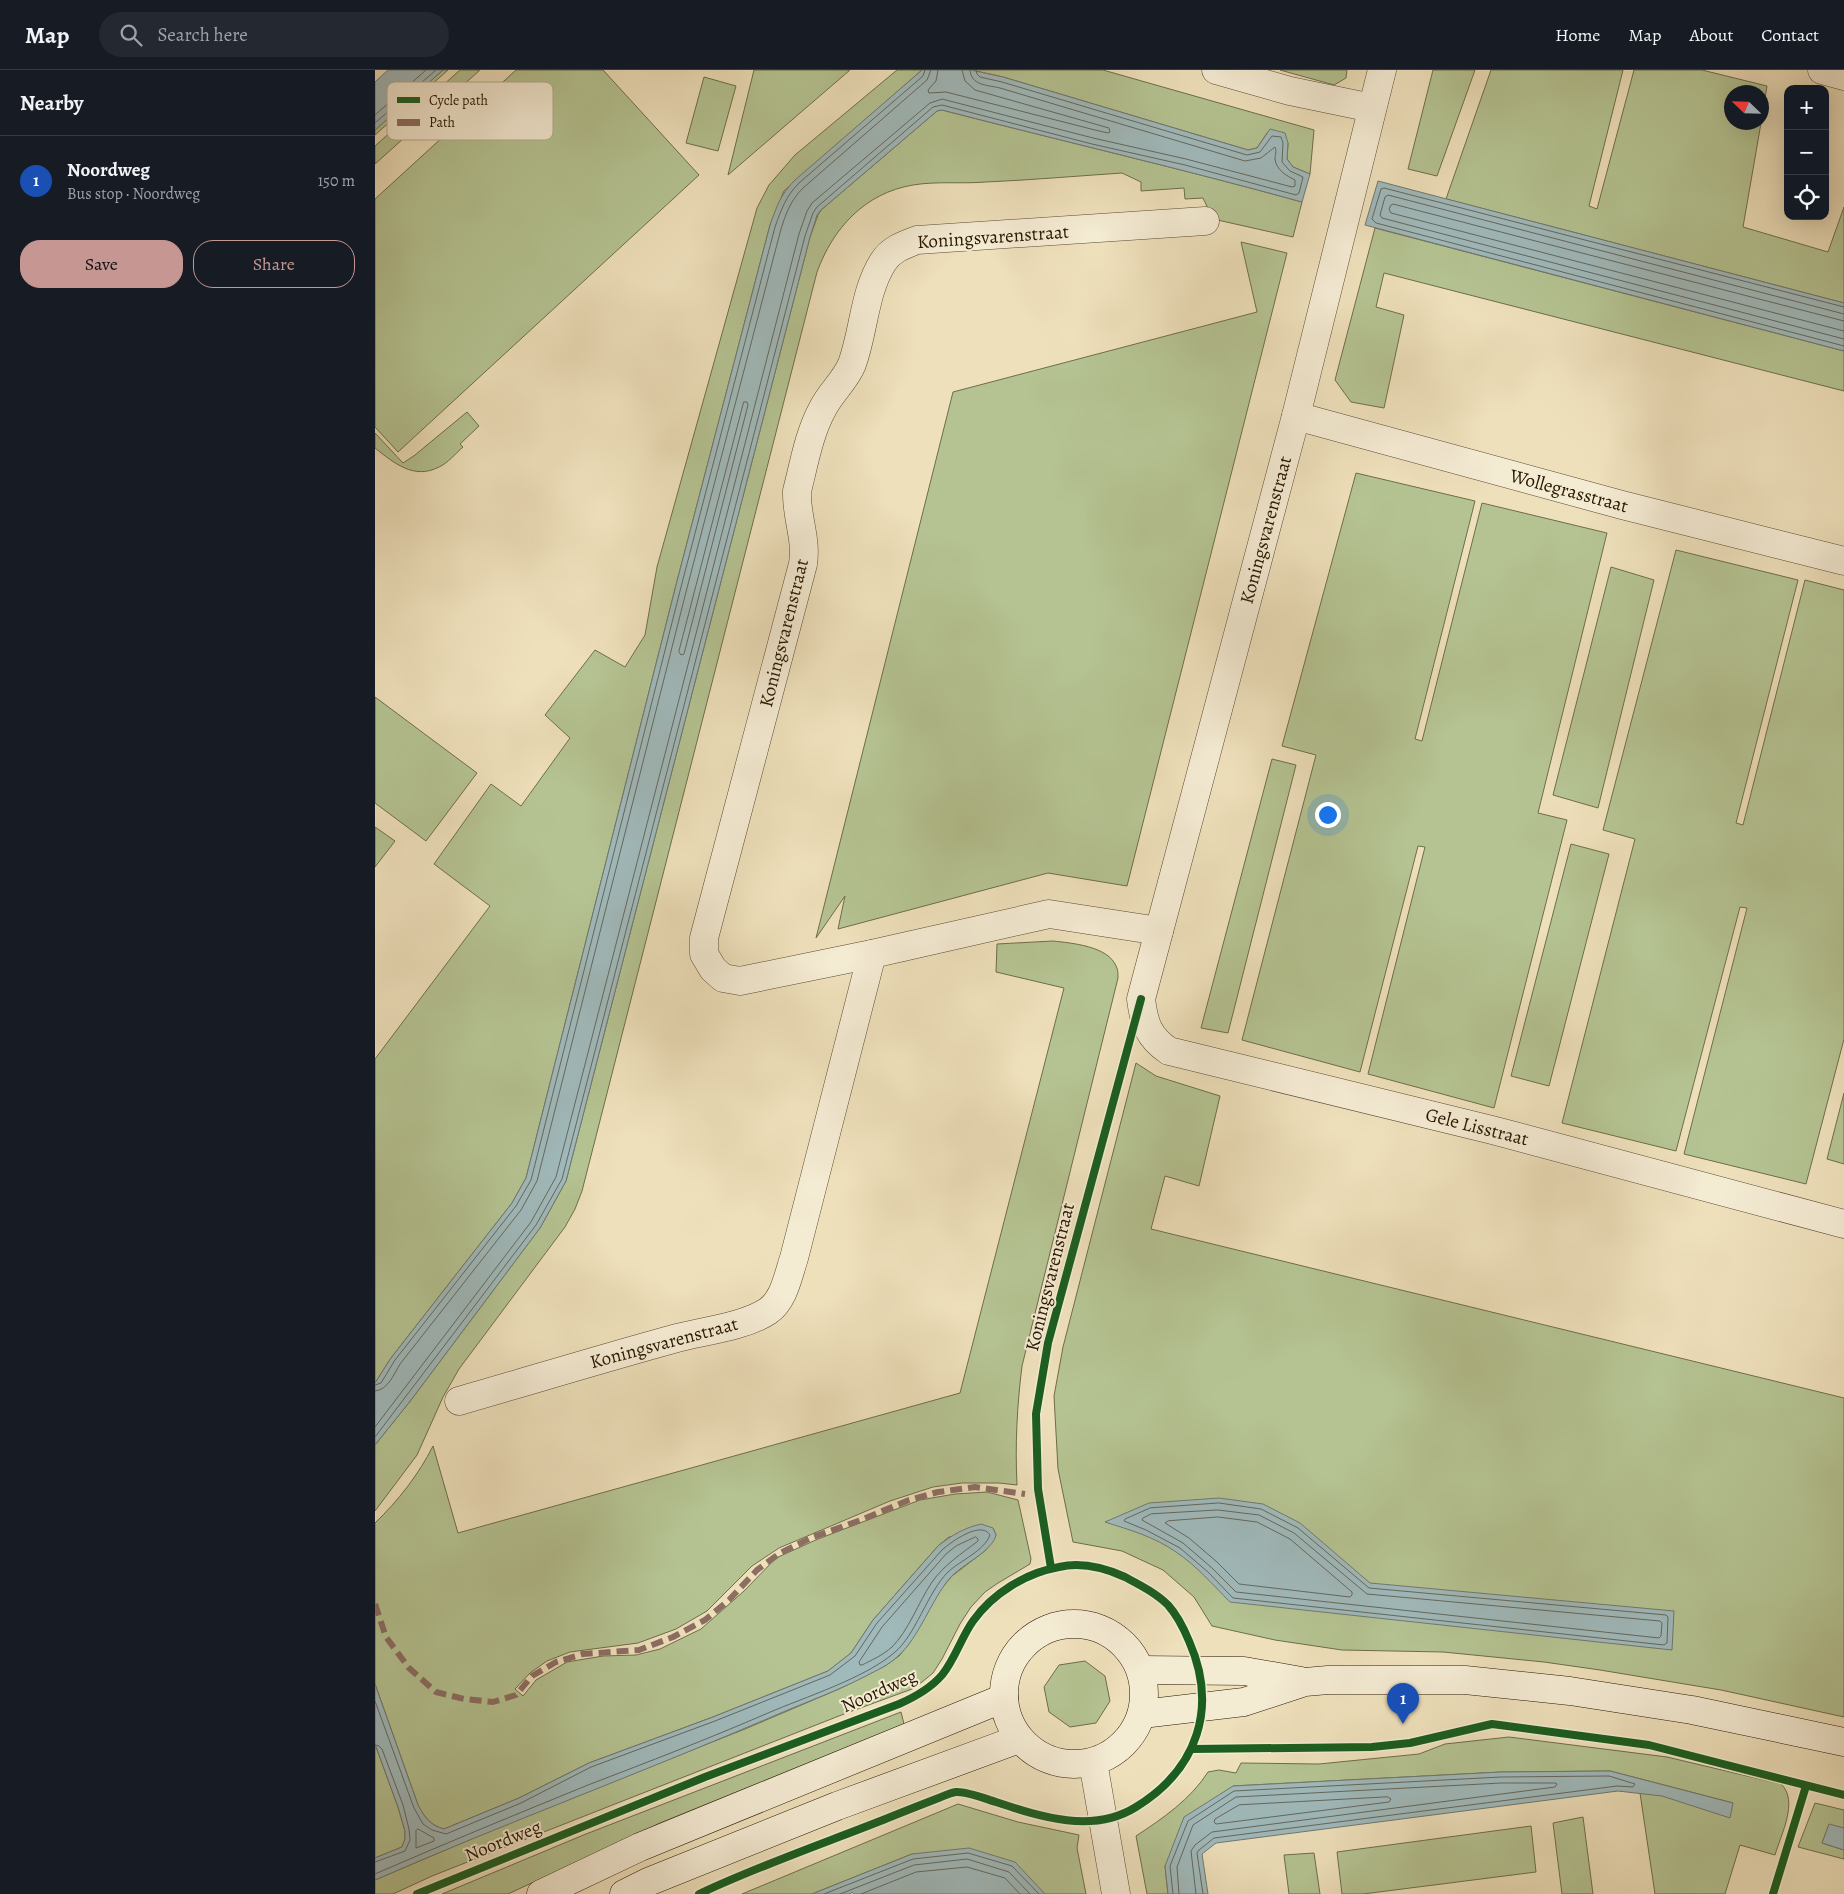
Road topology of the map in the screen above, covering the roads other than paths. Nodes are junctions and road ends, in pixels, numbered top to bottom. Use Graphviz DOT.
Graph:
graph roads {
  1 [pos="1216,70"];
  2 [pos="1382,70"];
  3 [pos="1822,70"];
  4 [pos="1844,76"];
  5 [pos="1372,108"];
  6 [pos="1205,221"];
  7 [pos="1295,416"];
  8 [pos="1844,561"];
  9 [pos="1159,931"];
  10 [pos="872,954"];
  11 [pos="1141,999"];
  12 [pos="1844,1224"];
  13 [pos="459,1401"];
  14 [pos="1141,1670"];
  15 [pos="1305,1682"];
  16 [pos="1004,1698"];
  17 [pos="1142,1714"];
  18 [pos="1019,1739"];
  19 [pos="1844,1742"];
  20 [pos="1093,1762"];
  21 [pos="541,1894"];
  22 [pos="624,1894"];
  23 [pos="1116,1894"];
  1 -- 5 [label="street"];
  2 -- 5 [label="street, Koningsvarenstraat"];
  3 -- 4 [label="street"];
  5 -- 7 [label="street, Koningsvarenstraat"];
  6 -- 10 [label="street, Koningsvarenstraat"];
  7 -- 8 [label="street, Wollegrasstraat"];
  7 -- 9 [label="street, Koningsvarenstraat"];
  9 -- 10 [label="street, Koningsvarenstraat"];
  9 -- 11 [label="street, Koningsvarenstraat"];
  10 -- 13 [label="street, Koningsvarenstraat"];
  11 -- 12 [label="street, Gele Lisstraat"];
  14 -- 15 [label="street"];
  14 -- 16 [label="street"];
  14 -- 17 [label="street"];
  15 -- 17 [label="street"];
  15 -- 19 [label="street"];
  16 -- 18 [label="street"];
  16 -- 21 [label="street"];
  17 -- 20 [label="street"];
  18 -- 20 [label="street"];
  18 -- 22 [label="street"];
  20 -- 23 [label="street"];
}
